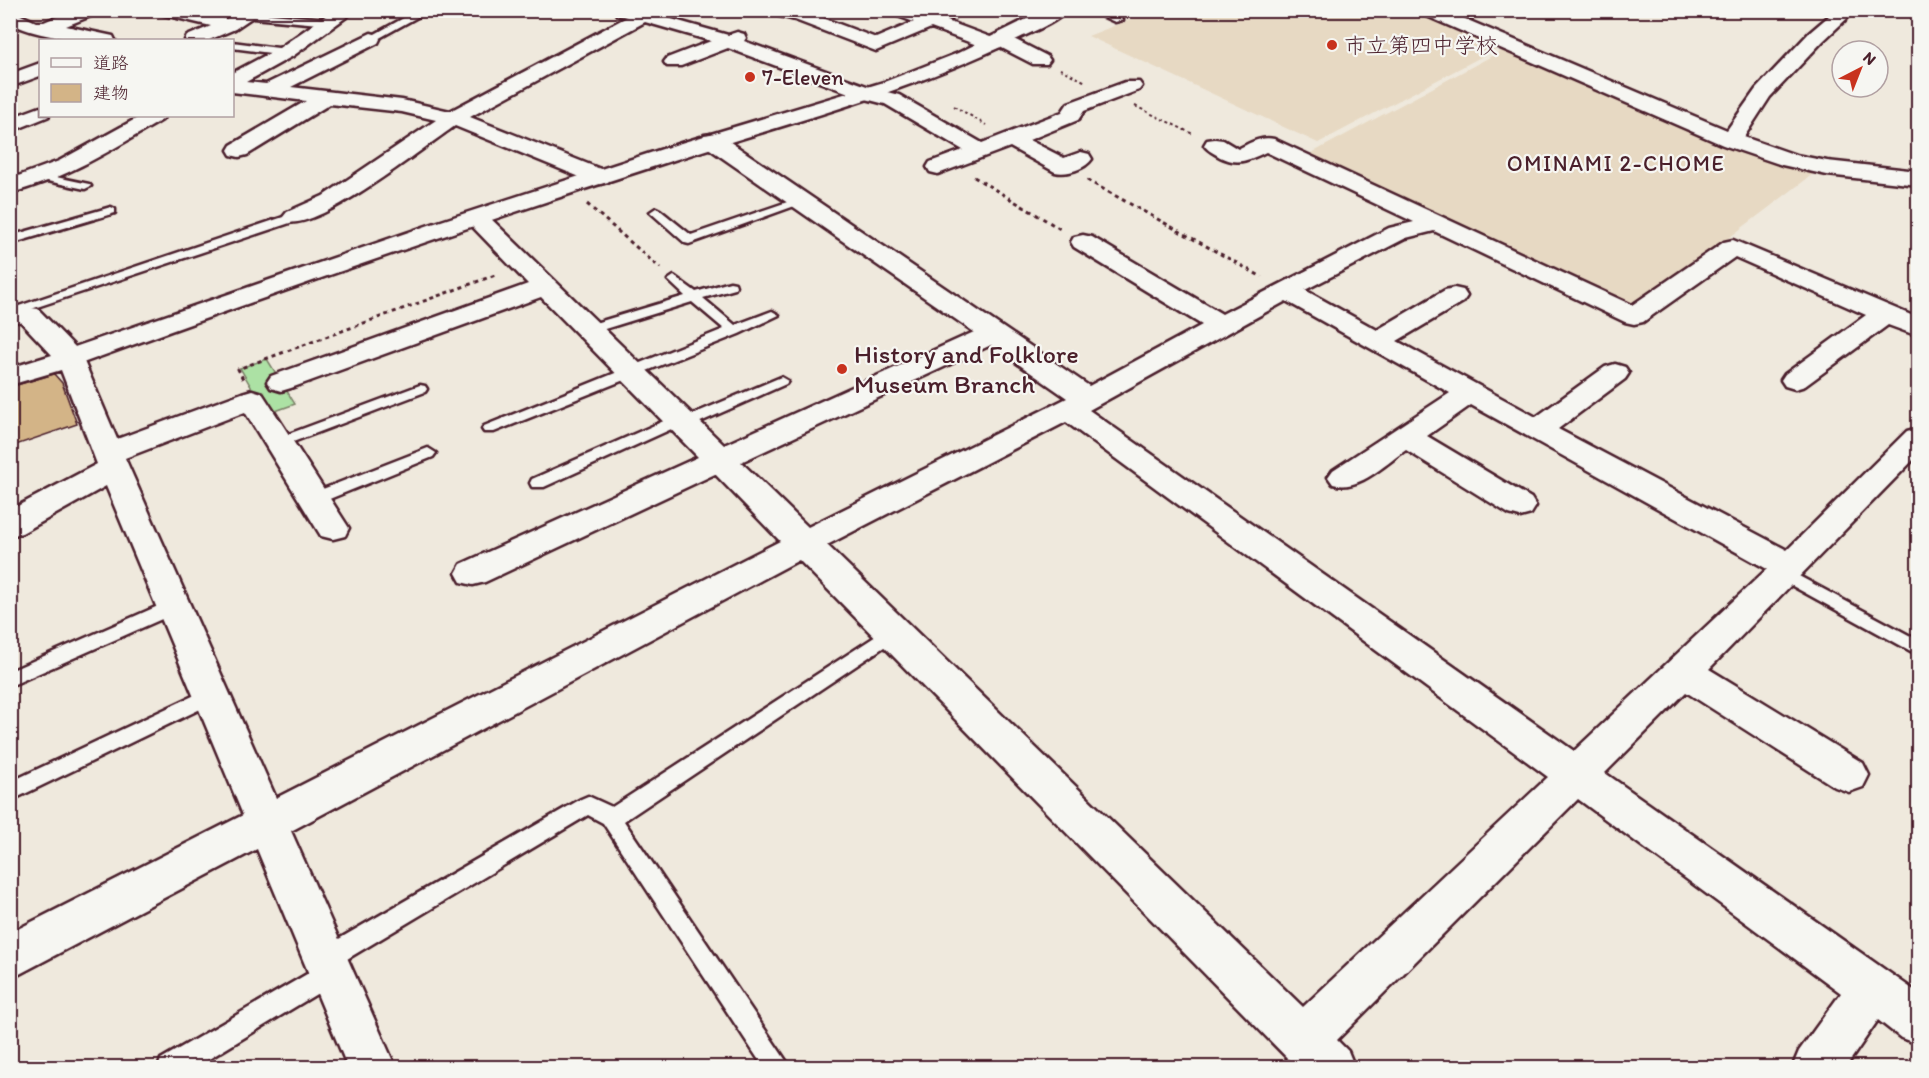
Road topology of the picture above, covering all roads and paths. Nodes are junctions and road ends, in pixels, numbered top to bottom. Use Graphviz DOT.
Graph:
graph roads {
  1 [pos="90,10"];
  2 [pos="166,10"];
  3 [pos="347,10"];
  4 [pos="426,10"];
  5 [pos="898,10"];
  6 [pos="958,10"];
  7 [pos="1059,10"];
  8 [pos="1092,10"];
  9 [pos="1428,10"];
  10 [pos="1847,10"];
  11 [pos="250,13"];
  12 [pos="638,13"];
  13 [pos="808,13"];
  14 [pos="13,18"];
  15 [pos="776,18"];
  16 [pos="1118,20"];
  17 [pos="329,22"];
  18 [pos="932,23"];
  19 [pos="229,25"];
  20 [pos="46,28"];
  21 [pos="755,32"];
  22 [pos="101,39"];
  23 [pos="197,39"];
  24 [pos="371,39"];
  25 [pos="727,41"];
  26 [pos="996,42"];
  27 [pos="234,45"];
  28 [pos="285,52"];
  29 [pos="1040,60"];
  30 [pos="674,62"];
  31 [pos="39,69"];
  32 [pos="234,80"];
  33 [pos="906,80"];
  34 [pos="10,81"];
  35 [pos="234,86"];
  36 [pos="1132,87"];
  37 [pos="10,88"];
  38 [pos="271,89"];
  39 [pos="30,92"];
  40 [pos="869,94"];
  41 [pos="326,97"];
  42 [pos="39,113"];
  43 [pos="149,117"];
  44 [pos="453,118"];
  45 [pos="10,126"];
  46 [pos="1012,139"];
  47 [pos="712,140"];
  48 [pos="1731,140"];
  49 [pos="1215,145"];
  50 [pos="240,150"];
  51 [pos="981,151"];
  52 [pos="1072,163"];
  53 [pos="1918,165"];
  54 [pos="938,167"];
  55 [pos="1887,175"];
  56 [pos="42,177"];
  57 [pos="600,177"];
  58 [pos="1918,178"];
  59 [pos="10,186"];
  60 [pos="85,186"];
  61 [pos="568,187"];
  62 [pos="799,201"];
  63 [pos="111,211"];
  64 [pos="656,212"];
  65 [pos="296,217"];
  66 [pos="477,218"];
  67 [pos="1435,224"];
  68 [pos="10,240"];
  69 [pos="1083,242"];
  70 [pos="674,280"];
  71 [pos="546,286"];
  72 [pos="730,286"];
  73 [pos="1286,290"];
  74 [pos="1454,296"];
  75 [pos="694,297"];
  76 [pos="12,313"];
  77 [pos="1885,314"];
  78 [pos="772,315"];
  79 [pos="1221,325"];
  80 [pos="1918,328"];
  81 [pos="590,329"];
  82 [pos="734,331"];
  83 [pos="992,334"];
  84 [pos="1377,341"];
  85 [pos="70,358"];
  86 [pos="632,372"];
  87 [pos="1615,373"];
  88 [pos="10,377"];
  89 [pos="1795,380"];
  90 [pos="781,381"];
  91 [pos="281,382"];
  92 [pos="420,389"];
  93 [pos="1470,393"];
  94 [pos="1078,403"];
  95 [pos="682,421"];
  96 [pos="489,429"];
  97 [pos="1537,430"];
  98 [pos="1405,436"];
  99 [pos="1918,438"];
  100 [pos="280,442"];
  101 [pos="428,453"];
  102 [pos="720,458"];
  103 [pos="111,460"];
  104 [pos="1344,477"];
  105 [pos="538,483"];
  106 [pos="316,498"];
  107 [pos="1520,506"];
  108 [pos="10,525"];
  109 [pos="333,528"];
  110 [pos="804,543"];
  111 [pos="1787,571"];
  112 [pos="473,573"];
  113 [pos="174,606"];
  114 [pos="893,632"];
  115 [pos="1918,648"];
  116 [pos="1682,671"];
  117 [pos="10,679"];
  118 [pos="212,695"];
  119 [pos="1577,775"];
  120 [pos="1849,775"];
  121 [pos="10,792"];
  122 [pos="612,818"];
  123 [pos="268,823"];
  124 [pos="10,957"];
  125 [pos="328,966"];
  126 [pos="1873,988"];
  127 [pos="1918,1021"];
  128 [pos="1317,1054"];
  129 [pos="170,1068"];
  130 [pos="372,1068"];
  131 [pos="779,1068"];
  132 [pos="1816,1068"];
  1 -- 20 [label="street"];
  2 -- 19 [label="street"];
  3 -- 17 [label="street"];
  4 -- 24 [label="lane"];
  5 -- 18 [label="street"];
  6 -- 18 [label="street"];
  7 -- 26 [label="street"];
  8 -- 16 [label="lane"];
  9 -- 48 [label="street"];
  10 -- 48 [label="street"];
  11 -- 17 [label="lane"];
  11 -- 19 [label="street"];
  12 -- 25 [label="street"];
  12 -- 44 [label="street"];
  13 -- 15 [label="street"];
  13 -- 18 [label="street"];
  14 -- 20 [label="street"];
  17 -- 28 [label="street"];
  18 -- 26 [label="street"];
  19 -- 23 [label="street"];
  20 -- 22 [label="street"];
  21 -- 25 [label="street"];
  24 -- 38 [label="street"];
  25 -- 30 [label="street"];
  25 -- 40 [label="street"];
  26 -- 29 [label="street"];
  26 -- 33 [label="street"];
  27 -- 28 [label="lane"];
  28 -- 32 [label="street"];
  31 -- 34 [label="street"];
  33 -- 40 [label="street"];
  33 -- 46 [label="path"];
  35 -- 38 [label="street"];
  36 -- 46 [label="street"];
  37 -- 39 [label="street"];
  38 -- 41 [label="street"];
  40 -- 47 [label="street"];
  40 -- 51 [label="street"];
  41 -- 44 [label="street"];
  41 -- 50 [label="street"];
  42 -- 45 [label="street"];
  43 -- 56 [label="street"];
  44 -- 57 [label="street"];
  44 -- 65 [label="street"];
  46 -- 51 [label="street"];
  46 -- 52 [label="street"];
  47 -- 57 [label="street"];
  47 -- 62 [label="street"];
  48 -- 55 [label="street"];
  49 -- 67 [label="street"];
  51 -- 54 [label="street"];
  52 -- 73 [label="path"];
  53 -- 55 [label="street"];
  55 -- 58 [label="street"];
  56 -- 59 [label="street"];
  56 -- 60 [label="lane"];
  57 -- 61 [label="street"];
  61 -- 66 [label="street"];
  61 -- 70 [label="path"];
  62 -- 64 [label="lane"];
  62 -- 83 [label="street"];
  63 -- 68 [label="lane"];
  65 -- 76 [label="lane"];
  66 -- 71 [label="street"];
  66 -- 85 [label="street"];
  67 -- 73 [label="street"];
  67 -- 77 [label="street"];
  69 -- 79 [label="street"];
  70 -- 75 [label="lane"];
  71 -- 81 [label="street"];
  71 -- 91 [label="street"];
  72 -- 75 [label="lane"];
  73 -- 79 [label="street"];
  73 -- 84 [label="street"];
  74 -- 84 [label="street"];
  75 -- 81 [label="lane"];
  75 -- 82 [label="lane"];
  76 -- 85 [label="street"];
  77 -- 80 [label="street"];
  77 -- 89 [label="street"];
  78 -- 82 [label="lane"];
  79 -- 94 [label="street"];
  81 -- 86 [label="street"];
  82 -- 86 [label="lane"];
  83 -- 94 [label="street"];
  83 -- 102 [label="street"];
  84 -- 93 [label="street"];
  85 -- 88 [label="street"];
  85 -- 103 [label="street"];
  86 -- 95 [label="street"];
  86 -- 96 [label="lane"];
  87 -- 97 [label="street"];
  90 -- 95 [label="lane"];
  92 -- 100 [label="lane"];
  93 -- 97 [label="street"];
  93 -- 98 [label="street"];
  94 -- 110 [label="street"];
  94 -- 119 [label="street"];
  95 -- 102 [label="street"];
  95 -- 105 [label="lane"];
  97 -- 111 [label="street"];
  98 -- 104 [label="street"];
  98 -- 107 [label="street"];
  99 -- 111 [label="street"];
  100 -- 103 [label="street"];
  100 -- 106 [label="street"];
  101 -- 106 [label="lane"];
  102 -- 110 [label="street"];
  102 -- 112 [label="street"];
  103 -- 108 [label="street"];
  103 -- 113 [label="street"];
  106 -- 109 [label="street"];
  110 -- 114 [label="street"];
  110 -- 123 [label="street"];
  111 -- 115 [label="lane"];
  111 -- 116 [label="street"];
  113 -- 117 [label="lane"];
  113 -- 118 [label="street"];
  114 -- 122 [label="lane"];
  114 -- 128 [label="street"];
  116 -- 119 [label="street"];
  116 -- 120 [label="street"];
  118 -- 121 [label="lane"];
  118 -- 123 [label="street"];
  119 -- 126 [label="street"];
  119 -- 128 [label="street"];
  122 -- 125 [label="lane"];
  122 -- 131 [label="lane"];
  123 -- 124 [label="street"];
  123 -- 125 [label="street"];
  125 -- 129 [label="lane"];
  125 -- 130 [label="street"];
  126 -- 127 [label="street"];
  126 -- 132 [label="street"];
}
